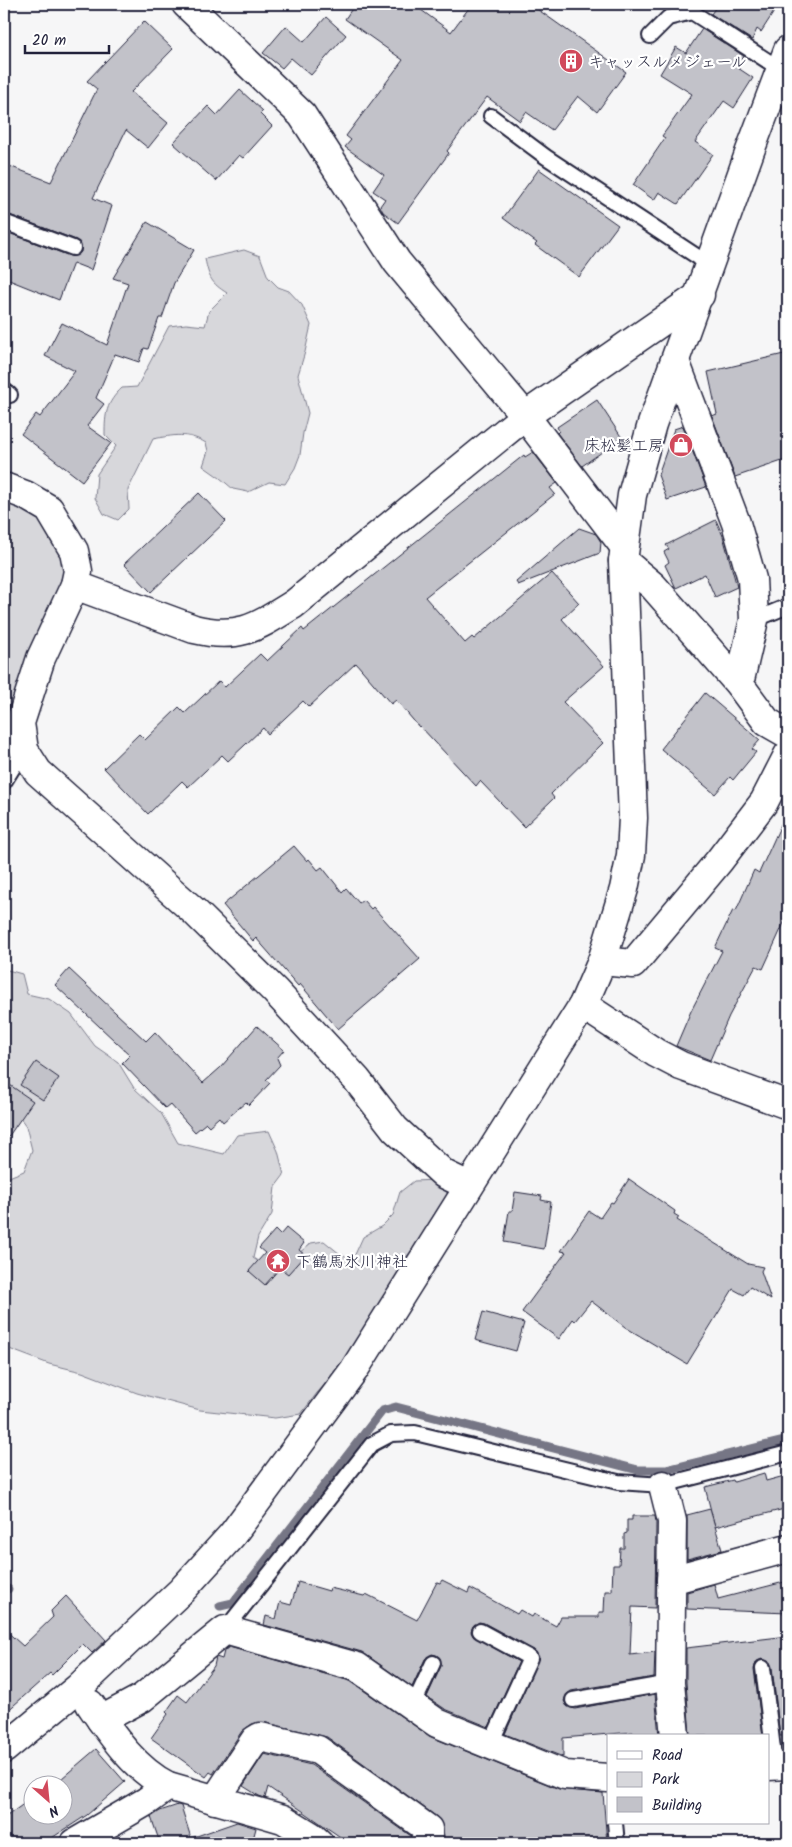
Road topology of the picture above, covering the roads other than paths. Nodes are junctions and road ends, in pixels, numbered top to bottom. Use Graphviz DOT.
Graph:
graph roads {
  1 [pos="186,4"];
  2 [pos="650,36"];
  3 [pos="784,60"];
  4 [pos="491,116"];
  5 [pos="4,222"];
  6 [pos="73,248"];
  7 [pos="710,265"];
  8 [pos="700,295"];
  9 [pos="675,361"];
  10 [pos="525,416"];
  11 [pos="4,487"];
  12 [pos="624,553"];
  13 [pos="75,585"];
  14 [pos="788,606"];
  15 [pos="754,620"];
  16 [pos="739,684"];
  17 [pos="788,734"];
  18 [pos="24,750"];
  19 [pos="788,755"];
  20 [pos="4,782"];
  21 [pos="602,961"];
  22 [pos="583,1005"];
  23 [pos="788,1105"];
  24 [pos="469,1186"];
  25 [pos="788,1453"];
  26 [pos="663,1485"];
  27 [pos="788,1548"];
  28 [pos="672,1580"];
  29 [pos="225,1630"];
  30 [pos="480,1631"];
  31 [pos="434,1663"];
  32 [pos="763,1668"];
  33 [pos="670,1683"];
  34 [pos="78,1688"];
  35 [pos="573,1700"];
  36 [pos="413,1706"];
  37 [pos="101,1720"];
  38 [pos="675,1734"];
  39 [pos="491,1744"];
  40 [pos="4,1749"];
  41 [pos="777,1766"];
  42 [pos="607,1778"];
  43 [pos="168,1786"];
  44 [pos="215,1800"];
  45 [pos="615,1824"];
  46 [pos="75,1843"];
  47 [pos="320,1843"];
  48 [pos="424,1843"];
  49 [pos="617,1843"];
  1 -- 10 [label="street"];
  2 -- 3 [label="lane"];
  3 -- 7 [label="street"];
  4 -- 7 [label="lane"];
  5 -- 6 [label="lane"];
  7 -- 8 [label="street"];
  8 -- 9 [label="street"];
  8 -- 10 [label="street"];
  9 -- 12 [label="street"];
  9 -- 15 [label="street"];
  10 -- 12 [label="street"];
  10 -- 13 [label="street"];
  11 -- 13 [label="street"];
  12 -- 16 [label="street"];
  12 -- 21 [label="street"];
  13 -- 18 [label="street"];
  14 -- 15 [label="lane"];
  15 -- 16 [label="street"];
  16 -- 17 [label="street"];
  18 -- 20 [label="lane"];
  18 -- 24 [label="street"];
  19 -- 21 [label="street"];
  21 -- 22 [label="street"];
  22 -- 23 [label="street"];
  22 -- 24 [label="street"];
  24 -- 34 [label="street"];
  25 -- 26 [label="lane"];
  26 -- 28 [label="street"];
  26 -- 29 [label="lane"];
  27 -- 28 [label="street"];
  28 -- 33 [label="street"];
  29 -- 36 [label="street"];
  29 -- 37 [label="street"];
  30 -- 39 [label="lane"];
  31 -- 36 [label="lane"];
  32 -- 41 [label="lane"];
  33 -- 35 [label="lane"];
  33 -- 38 [label="street"];
  34 -- 37 [label="street"];
  34 -- 40 [label="street"];
  36 -- 39 [label="street"];
  37 -- 43 [label="street"];
  39 -- 42 [label="street"];
  43 -- 44 [label="street"];
  43 -- 46 [label="street"];
  44 -- 47 [label="street"];
  44 -- 48 [label="street"];
  45 -- 49 [label="lane"];
}
